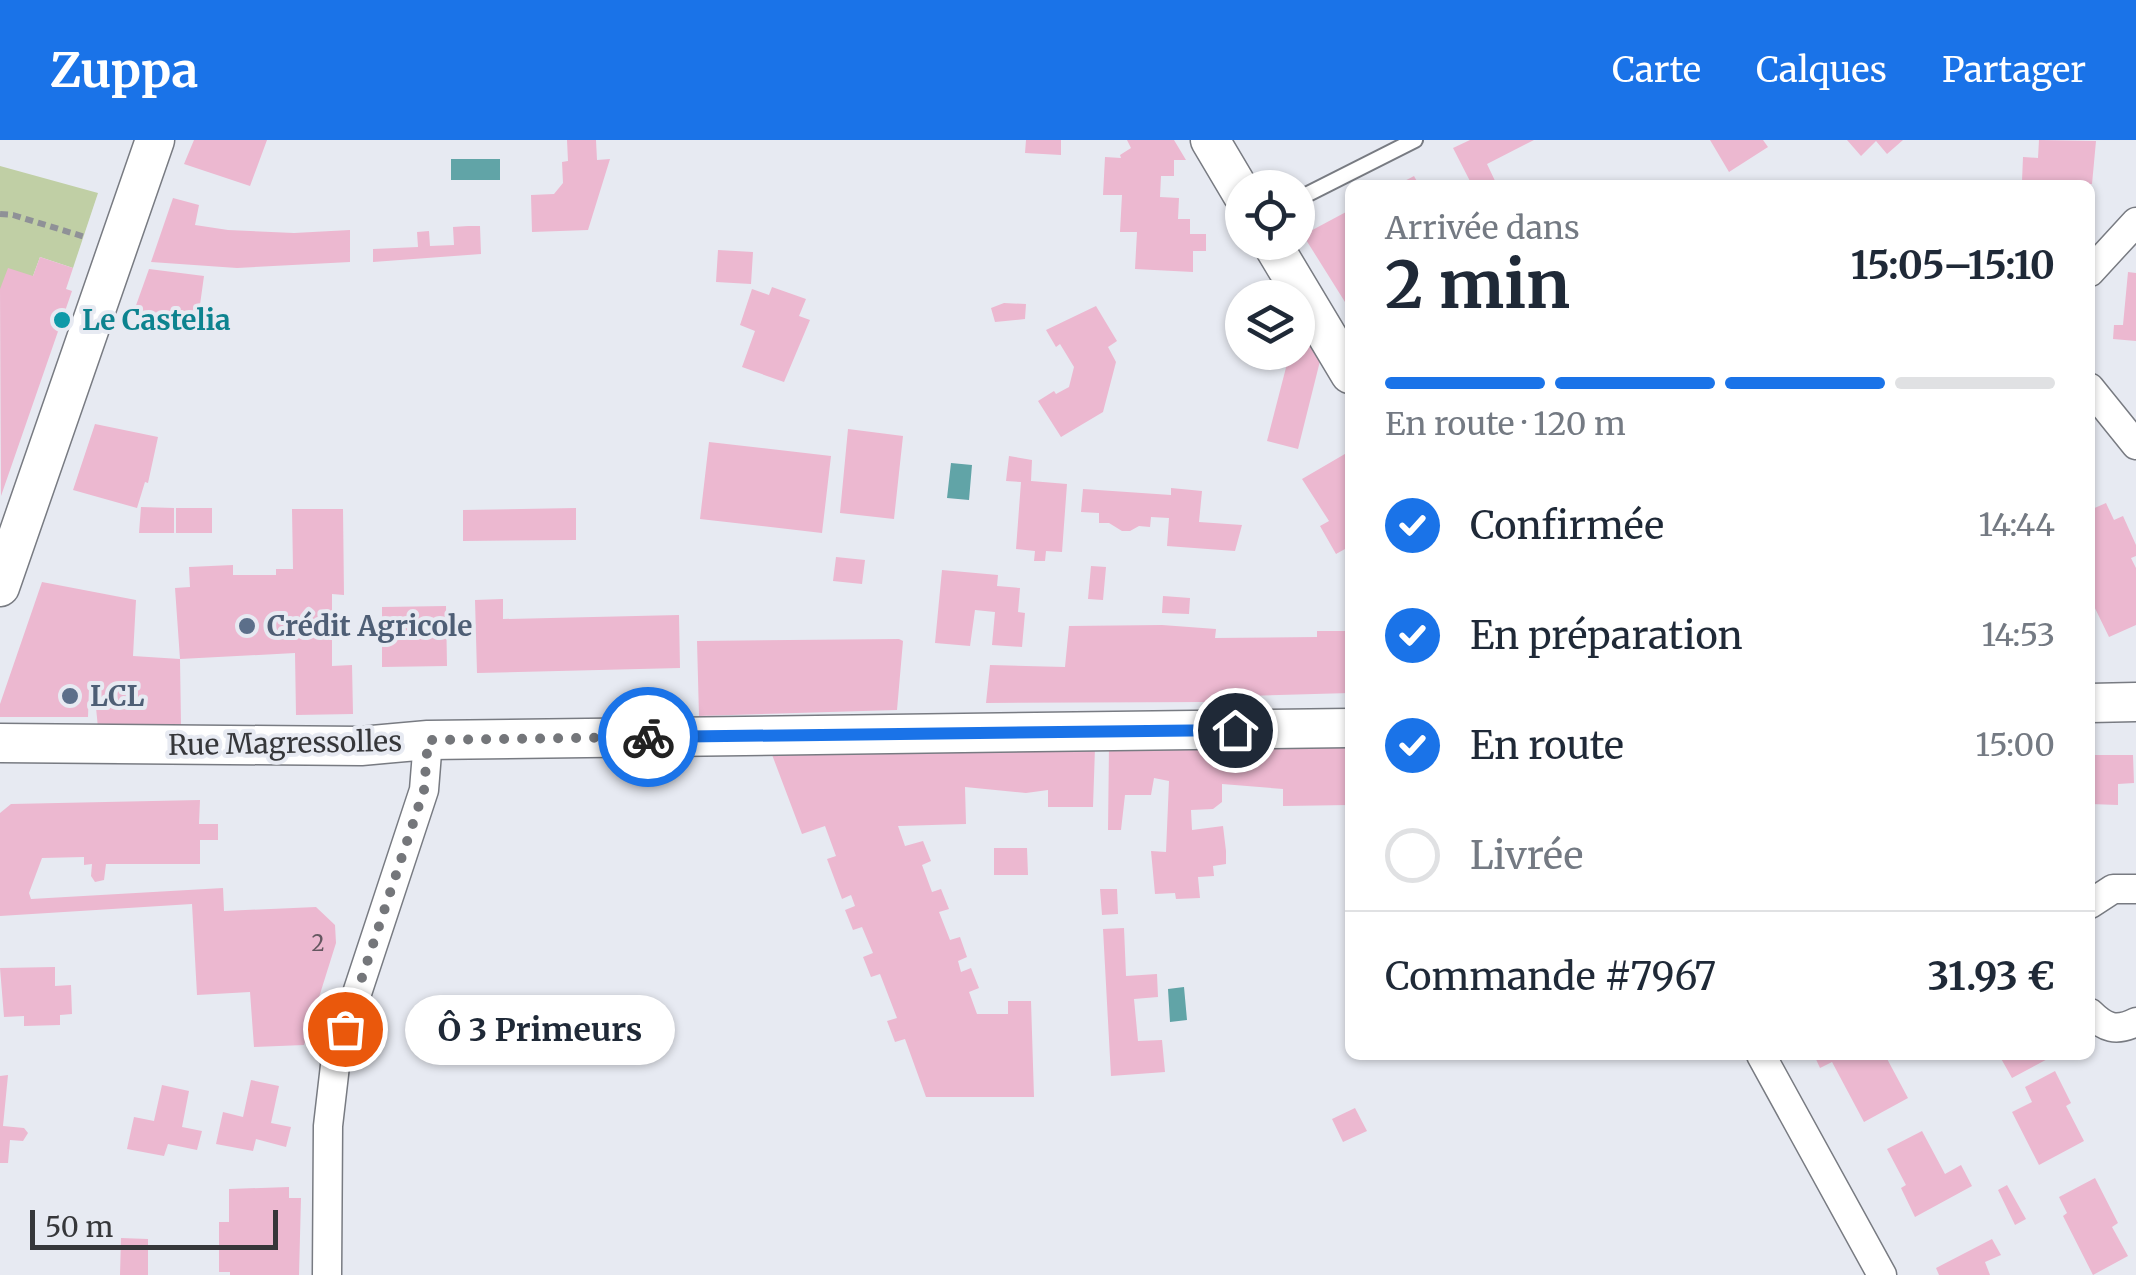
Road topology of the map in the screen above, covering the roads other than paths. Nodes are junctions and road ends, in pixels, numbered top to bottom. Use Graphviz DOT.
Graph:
graph roads {
  1 [pos="155,140"];
  2 [pos="1210,140"];
  3 [pos="1415,140"];
  4 [pos="1228,170"];
  5 [pos="1315,190"];
  6 [pos="2136,222"];
  7 [pos="1282,260"];
  8 [pos="2095,267"];
  9 [pos="1345,366"];
  10 [pos="2095,394"];
  11 [pos="2136,444"];
  12 [pos="0,586"];
  13 [pos="2136,702"];
  14 [pos="2095,703"];
  15 [pos="1345,728"];
  16 [pos="428,740"];
  17 [pos="0,744"];
  18 [pos="2136,889"];
  19 [pos="2095,901"];
  20 [pos="2095,1018"];
  21 [pos="2136,1022"];
  22 [pos="1764,1060"];
  23 [pos="327,1275"];
  24 [pos="1882,1275"];
  1 -- 12 [label="street"];
  2 -- 4 [label="street"];
  3 -- 5 [label="lane"];
  6 -- 8 [label="street"];
  7 -- 9 [label="street"];
  10 -- 11 [label="street"];
  13 -- 14 [label="street"];
  15 -- 16 [label="street, Rue Magressolles"];
  16 -- 17 [label="street, Rue Magressolles"];
  16 -- 23 [label="street"];
  18 -- 19 [label="street"];
  20 -- 21 [label="street"];
  22 -- 24 [label="street"];
}
